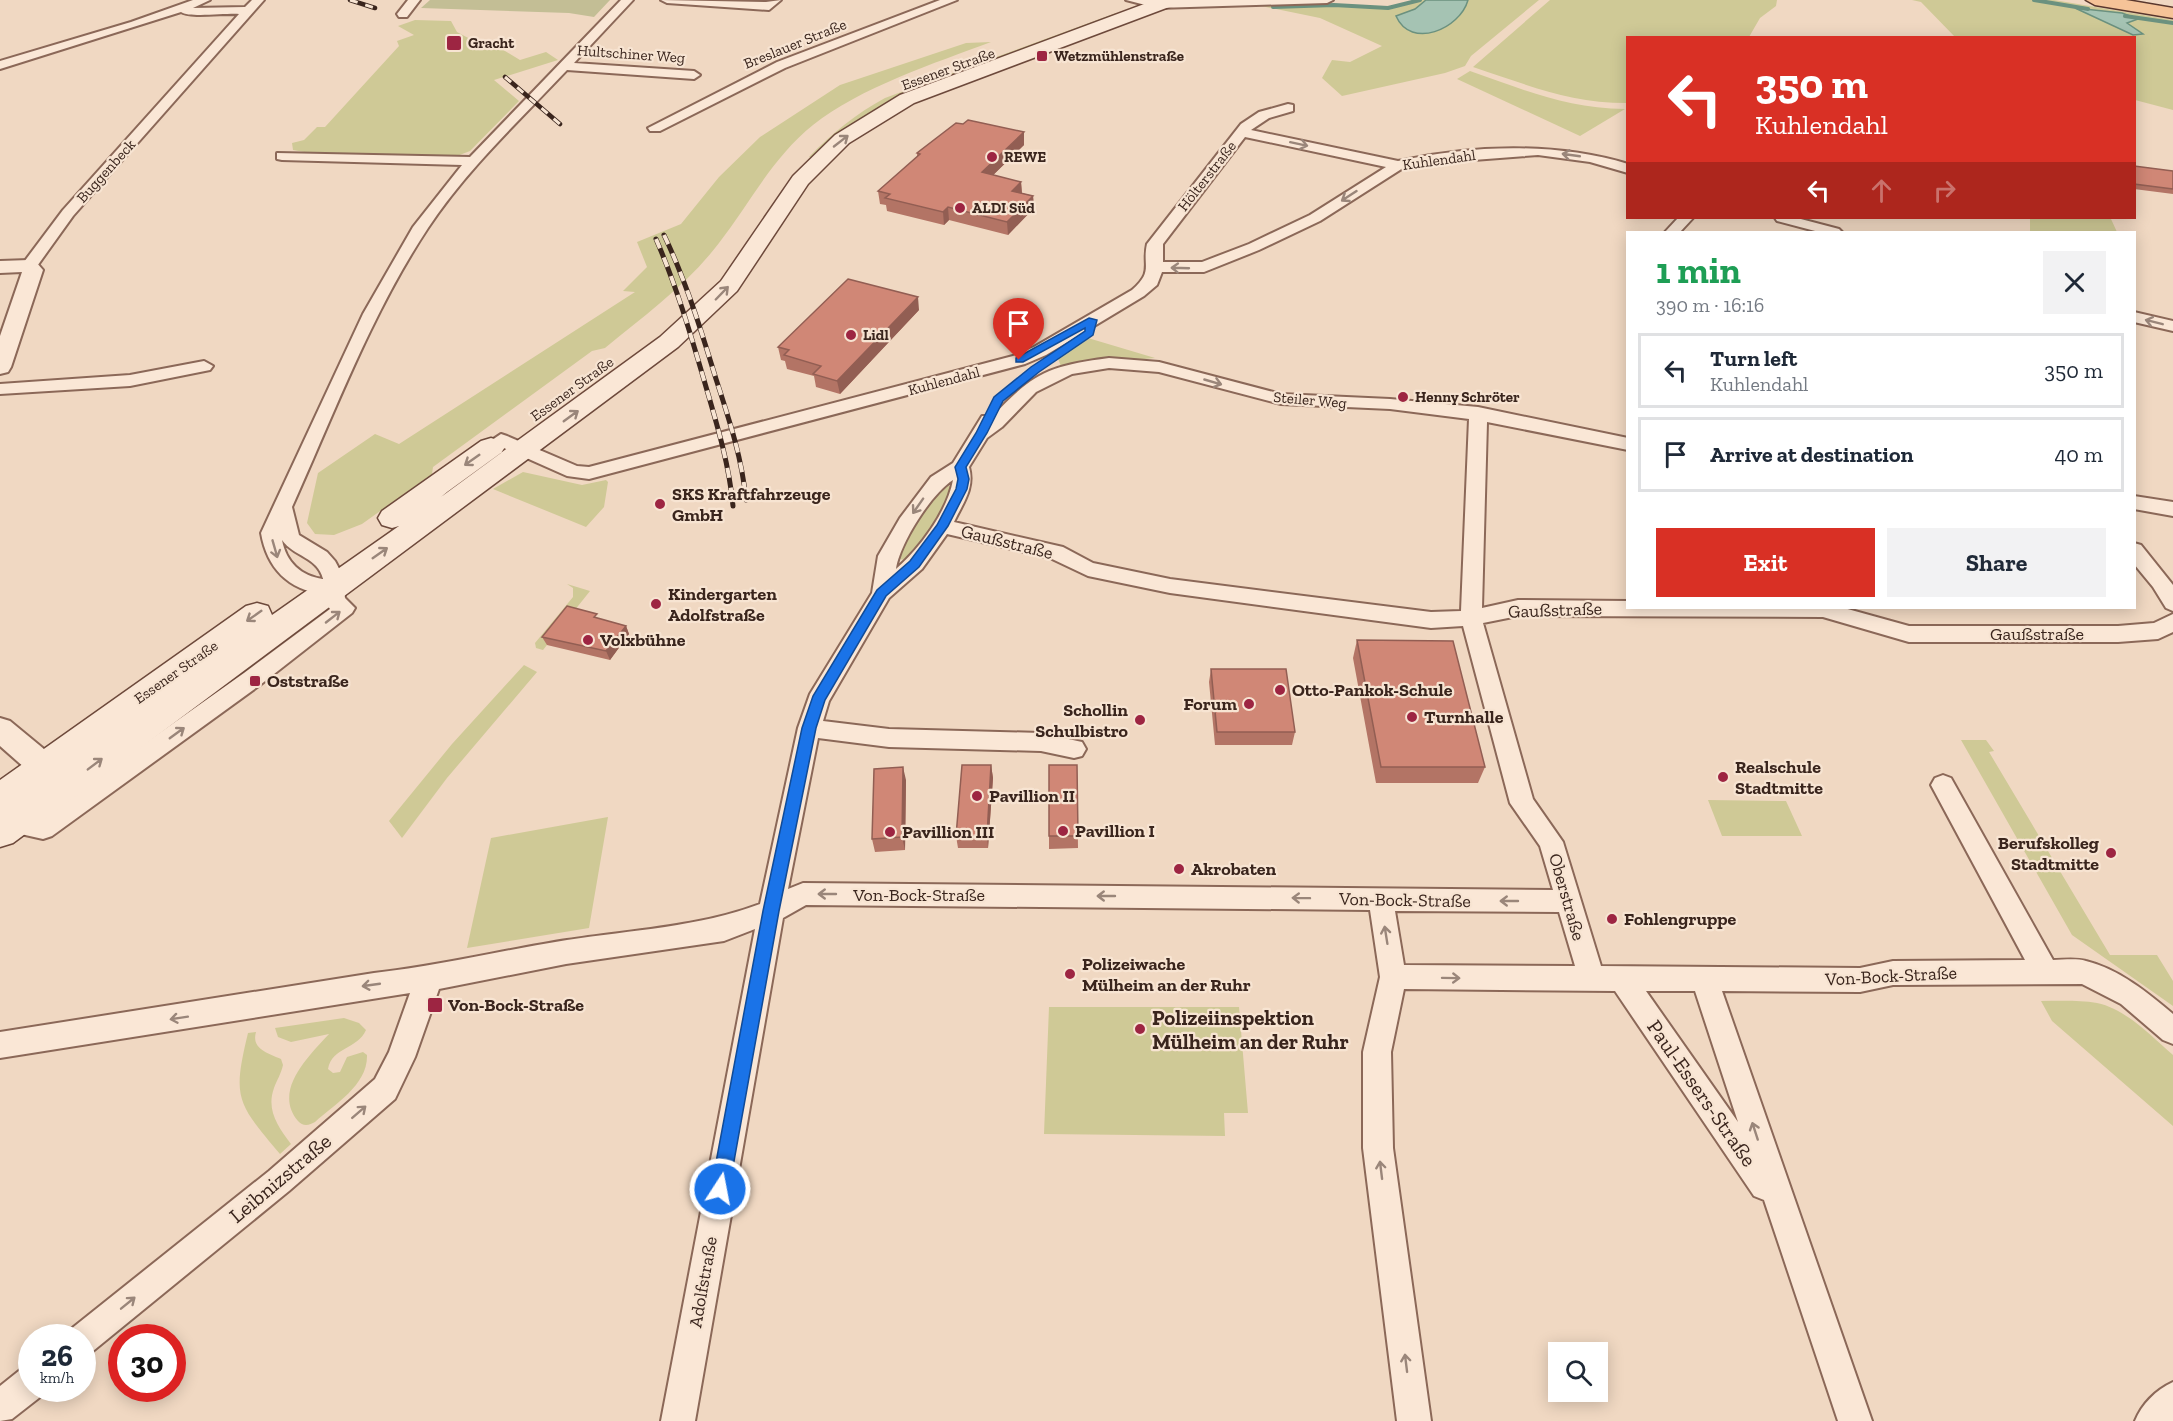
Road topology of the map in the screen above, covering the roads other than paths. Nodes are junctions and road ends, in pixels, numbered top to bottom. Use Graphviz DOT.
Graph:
graph roads {
  1 [pos="204,0"];
  2 [pos="414,0"];
  3 [pos="627,0"];
  4 [pos="667,0"];
  5 [pos="775,0"];
  6 [pos="951,0"];
  7 [pos="1327,0"];
  8 [pos="2095,0"];
  9 [pos="1149,1"];
  10 [pos="1233,1"];
  11 [pos="254,4"];
  12 [pos="188,6"];
  13 [pos="171,13"];
  14 [pos="2173,13"];
  15 [pos="402,14"];
  16 [pos="0,65"];
  17 [pos="565,66"];
  18 [pos="694,75"];
  19 [pos="1288,108"];
  20 [pos="655,128"];
  21 [pos="1242,132"];
  22 [pos="815,137"];
  23 [pos="800,152"];
  24 [pos="282,156"];
  25 [pos="473,161"];
  26 [pos="1398,165"];
  27 [pos="1626,168"];
  28 [pos="1685,219"];
  29 [pos="1786,219"];
  30 [pos="1673,231"];
  31 [pos="1830,231"];
  32 [pos="29,266"];
  33 [pos="0,267"];
  34 [pos="1156,267"];
  35 [pos="2136,317"];
  36 [pos="1092,320"];
  37 [pos="2173,326"];
  38 [pos="204,366"];
  39 [pos="0,367"];
  40 [pos="0,389"];
  41 [pos="1478,413"];
  42 [pos="982,433"];
  43 [pos="1626,444"];
  44 [pos="513,445"];
  45 [pos="960,467"];
  46 [pos="2136,502"];
  47 [pos="283,508"];
  48 [pos="2173,509"];
  49 [pos="942,526"];
  50 [pos="2136,552"];
  51 [pos="320,578"];
  52 [pos="882,593"];
  53 [pos="2173,603"];
  54 [pos="1626,608"];
  55 [pos="1823,609"];
  56 [pos="1471,618"];
  57 [pos="2173,622"];
  58 [pos="809,728"];
  59 [pos="0,729"];
  60 [pos="1074,748"];
  61 [pos="53,776"];
  62 [pos="1943,785"];
  63 [pos="4,818"];
  64 [pos="1381,900"];
  65 [pos="1567,901"];
  66 [pos="771,911"];
  67 [pos="2045,971"];
  68 [pos="1392,977"];
  69 [pos="429,979"];
  70 [pos="1704,979"];
  71 [pos="1592,980"];
  72 [pos="1623,980"];
  73 [pos="2173,1031"];
  74 [pos="0,1045"];
  75 [pos="1780,1206"];
  76 [pos="96,1329"];
  77 [pos="18,1393"];
  78 [pos="2173,1399"];
  79 [pos="0,1407"];
  80 [pos="678,1421"];
  81 [pos="1414,1421"];
  82 [pos="1855,1421"];
  83 [pos="2152,1421"];
  1 -- 12 [label="street"];
  2 -- 15 [label="street"];
  3 -- 17 [label="street"];
  4 -- 5 [label="street"];
  6 -- 20 [label="street, Breslauer Straße"];
  7 -- 10 [label="street"];
  8 -- 14 [label="main road"];
  9 -- 10 [label="street"];
  9 -- 22 [label="main road, Essener Straße"];
  44 -- 9 [label="main road, Essener Straße, one-way"];
  11 -- 12 [label="street"];
  11 -- 13 [label="street"];
  11 -- 32 [label="street, Buggenbeck"];
  12 -- 13 [label="street"];
  13 -- 16 [label="street"];
  17 -- 18 [label="street, Hultschiner Weg"];
  17 -- 25 [label="street"];
  19 -- 21 [label="street, Hölterstraße"];
  21 -- 26 [label="street, one-way"];
  21 -- 34 [label="street, Hölterstraße"];
  23 -- 44 [label="main road, Essener Straße"];
  24 -- 25 [label="street"];
  25 -- 47 [label="street"];
  27 -- 26 [label="street, Kuhlendahl, one-way"];
  26 -- 34 [label="street, Kuhlendahl, one-way"];
  28 -- 30 [label="street"];
  29 -- 31 [label="street"];
  32 -- 33 [label="street"];
  32 -- 39 [label="street, Buggenbeck"];
  34 -- 36 [label="street, Kuhlendahl"];
  37 -- 35 [label="street, one-way"];
  36 -- 42 [label="street, Adolfstraße"];
  36 -- 44 [label="street, Kuhlendahl"];
  38 -- 40 [label="street"];
  42 -- 41 [label="street, Steiler Weg, one-way"];
  41 -- 43 [label="street, Steiler Weg"];
  41 -- 56 [label="street, Oberstraße"];
  42 -- 45 [label="street, Adolfstraße"];
  44 -- 51 [label="main road, Essener Straße"];
  45 -- 49 [label="street, Adolfstraße"];
  45 -- 52 [label="street, Adolfstraße, one-way"];
  46 -- 48 [label="street"];
  47 -- 51 [label="street"];
  47 -- 51 [label="street, one-way"];
  49 -- 52 [label="street, Adolfstraße"];
  49 -- 56 [label="street, Gaußstraße"];
  50 -- 53 [label="street"];
  51 -- 61 [label="main road, Essener Straße"];
  63 -- 51 [label="street, Essener Straße, one-way"];
  52 -- 58 [label="street, Adolfstraße"];
  54 -- 56 [label="street, Gaußstraße"];
  55 -- 57 [label="street, Gaußstraße"];
  56 -- 65 [label="street, Oberstraße"];
  58 -- 60 [label="street"];
  58 -- 66 [label="street, Adolfstraße"];
  59 -- 61 [label="street"];
  61 -- 63 [label="main road, Essener Straße"];
  62 -- 67 [label="street"];
  65 -- 64 [label="street, Von-Bock-Straße, one-way"];
  64 -- 66 [label="street, Von-Bock-Straße, one-way"];
  68 -- 64 [label="street, one-way"];
  65 -- 71 [label="street, Oberstraße"];
  66 -- 69 [label="street, Von-Bock-Straße"];
  66 -- 80 [label="street, Adolfstraße"];
  67 -- 70 [label="street, Von-Bock-Straße"];
  67 -- 73 [label="street, Von-Bock-Straße"];
  68 -- 71 [label="street, one-way"];
  81 -- 68 [label="street, one-way"];
  69 -- 74 [label="street, Von-Bock-Straße, one-way"];
  76 -- 69 [label="street, Leibnizstraße, one-way"];
  70 -- 72 [label="street, Von-Bock-Straße"];
  75 -- 70 [label="street, Paul-Essers-Straße, one-way"];
  71 -- 72 [label="street, Von-Bock-Straße"];
  72 -- 75 [label="street, Paul-Essers-Straße"];
  75 -- 82 [label="street, Paul-Essers-Straße"];
  77 -- 79 [label="street"];
  78 -- 83 [label="street"];
}
